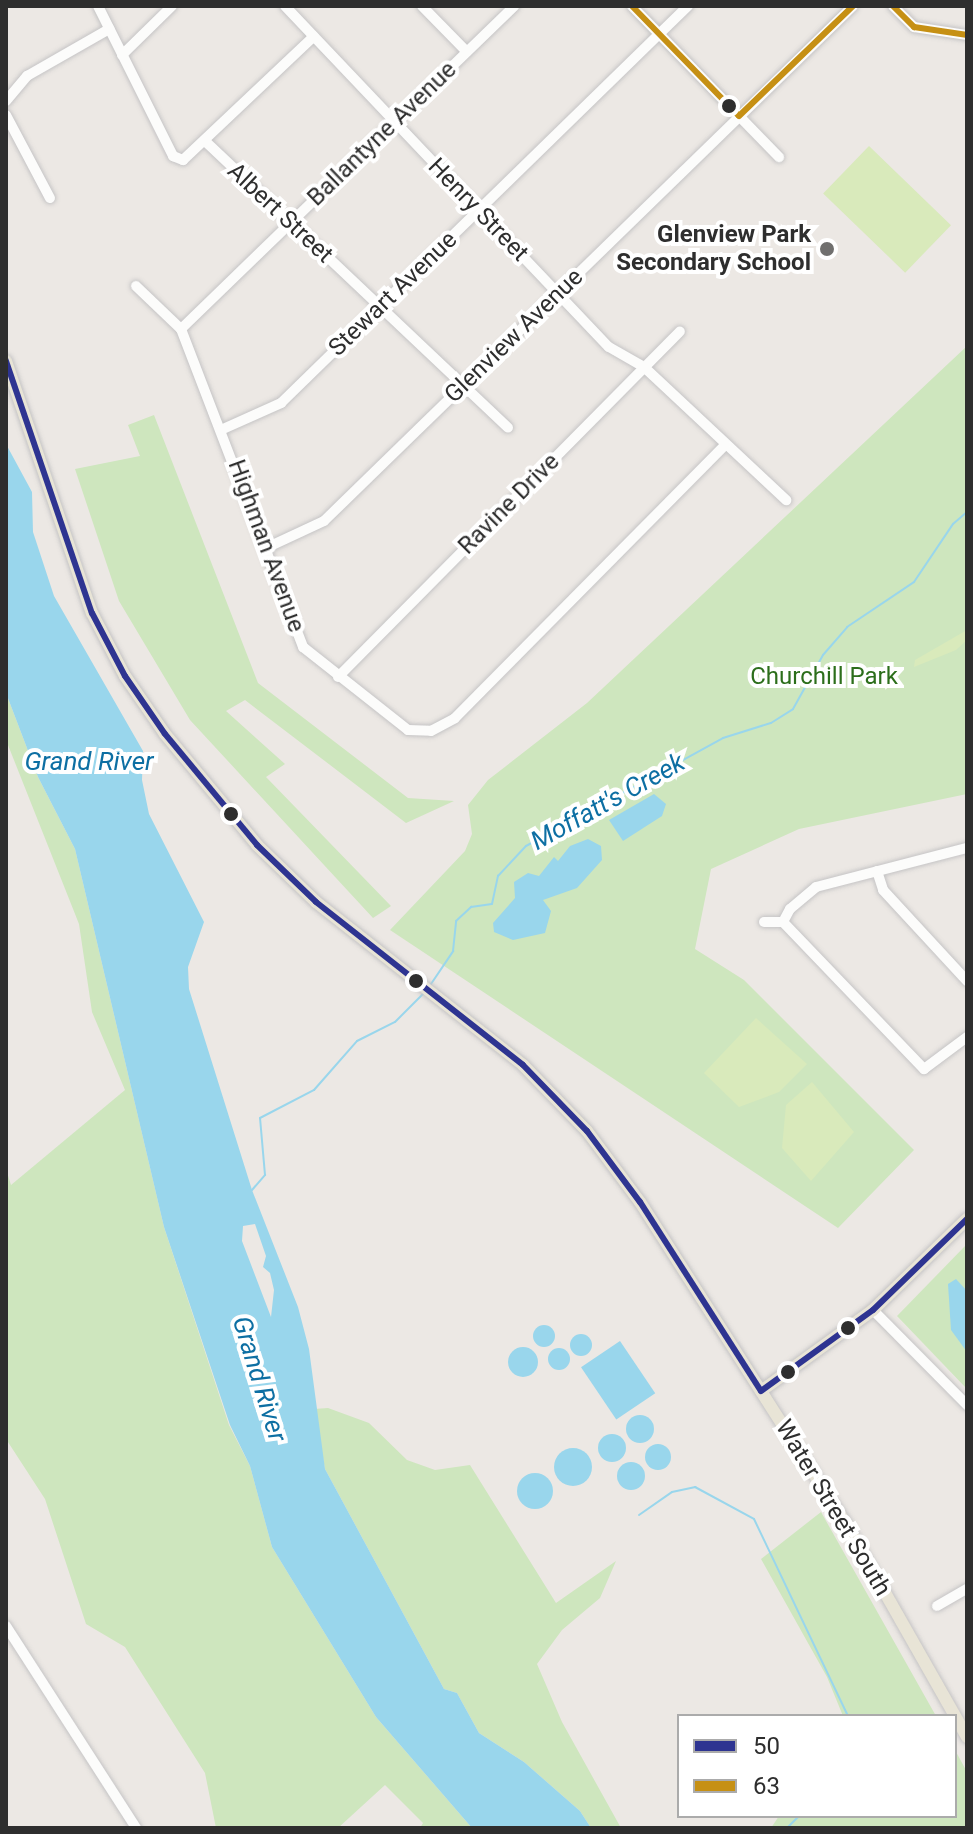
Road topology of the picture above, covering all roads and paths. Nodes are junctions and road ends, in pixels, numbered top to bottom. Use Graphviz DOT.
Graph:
graph roads {
  1 [pos="98,6"];
  2 [pos="172,6"];
  3 [pos="285,6"];
  4 [pos="422,6"];
  5 [pos="514,6"];
  6 [pos="632,6"];
  7 [pos="688,6"];
  8 [pos="853,6"];
  9 [pos="893,6"];
  10 [pos="109,29"];
  11 [pos="659,34"];
  12 [pos="967,35"];
  13 [pos="314,36"];
  14 [pos="467,52"];
  15 [pos="122,55"];
  16 [pos="6,101"];
  17 [pos="6,115"];
  18 [pos="739,116"];
  19 [pos="395,122"];
  20 [pos="205,141"];
  21 [pos="779,157"];
  22 [pos="50,198"];
  23 [pos="479,211"];
  24 [pos="291,223"];
  25 [pos="136,286"];
  26 [pos="557,293"];
  27 [pos="380,307"];
  28 [pos="181,329"];
  29 [pos="680,331"];
  30 [pos="6,361"];
  31 [pos="644,367"];
  32 [pos="463,385"];
  33 [pos="508,428"];
  34 [pos="223,429"];
  35 [pos="726,444"];
  36 [pos="786,500"];
  37 [pos="266,548"];
  38 [pos="338,677"];
  39 [pos="967,848"];
  40 [pos="877,871"];
  41 [pos="764,922"];
  42 [pos="783,922"];
  43 [pos="967,981"];
  44 [pos="967,1037"];
  45 [pos="967,1219"];
  46 [pos="873,1310"];
  47 [pos="761,1391"];
  48 [pos="967,1405"];
  49 [pos="967,1589"];
  50 [pos="937,1606"];
  51 [pos="6,1626"];
  52 [pos="954,1714"];
  53 [pos="957,1719"];
  54 [pos="967,1737"];
  55 [pos="136,1828"];
  1 -- 10 [label="street"];
  2 -- 15 [label="street"];
  3 -- 13 [label="street, Henry Street"];
  4 -- 14 [label="street"];
  5 -- 14 [label="street, Ballantyne Avenue"];
  6 -- 11 [label="street"];
  7 -- 11 [label="street, Stewart Avenue"];
  8 -- 18 [label="street, Glenview Avenue"];
  9 -- 12 [label="street"];
  10 -- 15 [label="street"];
  10 -- 16 [label="street"];
  11 -- 18 [label="street"];
  11 -- 23 [label="street, Stewart Avenue"];
  13 -- 19 [label="street, Henry Street"];
  13 -- 20 [label="street"];
  14 -- 19 [label="street, Ballantyne Avenue"];
  15 -- 20 [label="street"];
  17 -- 22 [label="street"];
  18 -- 21 [label="street"];
  18 -- 26 [label="street, Glenview Avenue"];
  19 -- 23 [label="street, Henry Street"];
  19 -- 24 [label="street, Ballantyne Avenue"];
  20 -- 24 [label="street, Albert Street"];
  23 -- 26 [label="street, Henry Street"];
  23 -- 27 [label="street, Stewart Avenue"];
  24 -- 27 [label="street, Albert Street"];
  24 -- 28 [label="street, Ballantyne Avenue"];
  25 -- 28 [label="street, Highman Avenue"];
  26 -- 31 [label="street, Henry Street"];
  26 -- 32 [label="street, Glenview Avenue"];
  27 -- 32 [label="street, Albert Street"];
  27 -- 34 [label="street, Stewart Avenue"];
  28 -- 34 [label="street, Highman Avenue"];
  29 -- 31 [label="street, Ravine Drive"];
  30 -- 47 [label="main road, Water Street South"];
  31 -- 35 [label="street, Henry Street"];
  31 -- 38 [label="street, Ravine Drive"];
  32 -- 33 [label="street, Albert Street"];
  32 -- 37 [label="street, Glenview Avenue"];
  34 -- 37 [label="street, Highman Avenue"];
  35 -- 36 [label="street, Henry Street"];
  35 -- 38 [label="street, Highman Avenue"];
  37 -- 38 [label="street, Highman Avenue"];
  39 -- 40 [label="street"];
  40 -- 42 [label="street"];
  40 -- 43 [label="street"];
  41 -- 42 [label="street"];
  42 -- 44 [label="street"];
  45 -- 46 [label="main road"];
  46 -- 47 [label="main road"];
  46 -- 48 [label="street"];
  47 -- 52 [label="main road, Water Street South"];
  49 -- 50 [label="street"];
  51 -- 55 [label="street"];
  53 -- 54 [label="main road, Water Street South"];
}
